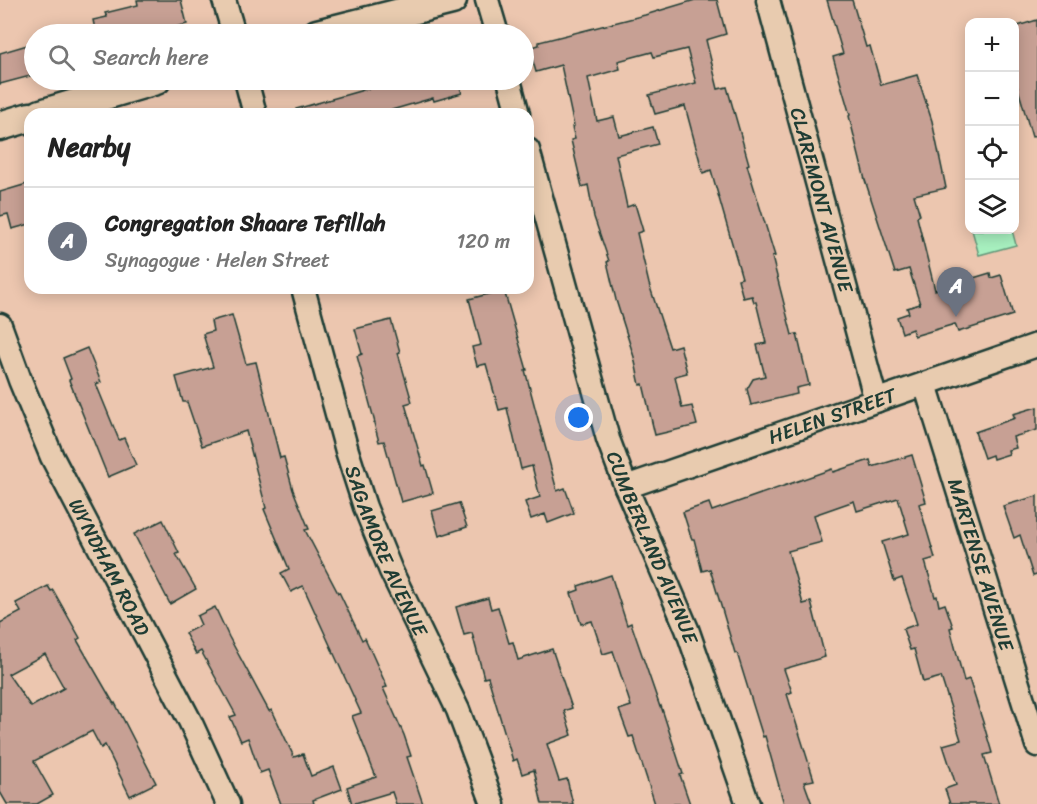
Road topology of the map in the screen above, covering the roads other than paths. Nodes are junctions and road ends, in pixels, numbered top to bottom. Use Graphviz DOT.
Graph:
graph roads {
  1 [pos="224,0"];
  2 [pos="452,0"];
  3 [pos="487,0"];
  4 [pos="768,0"];
  5 [pos="231,24"];
  6 [pos="357,24"];
  7 [pos="494,24"];
  8 [pos="122,90"];
  9 [pos="249,90"];
  10 [pos="512,90"];
  11 [pos="61,108"];
  12 [pos="253,108"];
  13 [pos="516,108"];
  14 [pos="24,119"];
  15 [pos="0,126"];
  16 [pos="534,172"];
  17 [pos="305,294"];
  18 [pos="0,325"];
  19 [pos="1037,345"];
  20 [pos="925,384"];
  21 [pos="876,401"];
  22 [pos="626,487"];
  23 [pos="1037,745"];
  24 [pos="228,804"];
  25 [pos="493,804"];
  26 [pos="748,804"];
  1 -- 5 [label="street"];
  2 -- 6 [label="street"];
  3 -- 7 [label="street"];
  4 -- 21 [label="street, CLAREMONT AVENUE"];
  8 -- 11 [label="street"];
  9 -- 12 [label="street"];
  10 -- 13 [label="street"];
  14 -- 15 [label="street"];
  16 -- 22 [label="street, CUMBERLAND AVENUE"];
  17 -- 25 [label="street, SAGAMORE AVENUE"];
  18 -- 24 [label="street, WYNDHAM ROAD"];
  19 -- 20 [label="street, HELEN STREET"];
  20 -- 21 [label="street, HELEN STREET"];
  20 -- 23 [label="street, MARTENSE AVENUE"];
  21 -- 22 [label="street, HELEN STREET"];
  22 -- 26 [label="street, CUMBERLAND AVENUE"];
}
